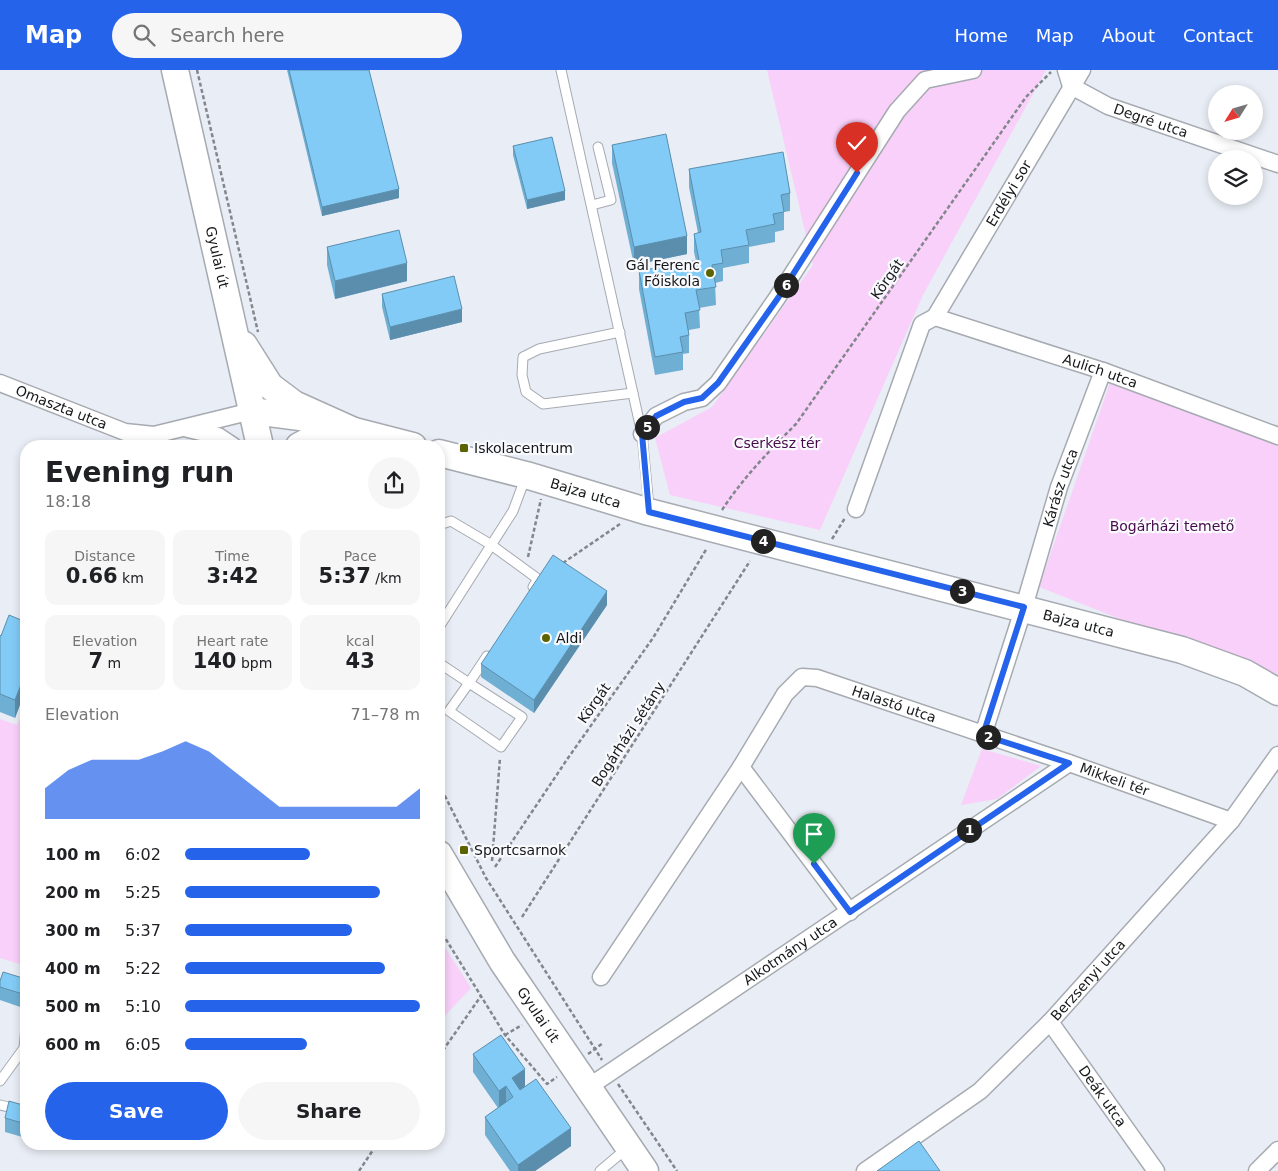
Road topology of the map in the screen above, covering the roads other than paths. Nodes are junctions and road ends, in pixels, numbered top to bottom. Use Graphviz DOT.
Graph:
graph roads {
  1 [pos="174,70"];
  2 [pos="560,70"];
  3 [pos="973,70"];
  4 [pos="1082,70"];
  5 [pos="1058,71"];
  6 [pos="1071,86"];
  7 [pos="598,146"];
  8 [pos="1278,164"];
  9 [pos="592,205"];
  10 [pos="229,317"];
  11 [pos="929,320"];
  12 [pos="620,332"];
  13 [pos="1103,371"];
  14 [pos="0,383"];
  15 [pos="633,393"];
  16 [pos="252,411"];
  17 [pos="183,428"];
  18 [pos="354,431"];
  19 [pos="642,434"];
  20 [pos="1278,436"];
  21 [pos="224,440"];
  22 [pos="259,440"];
  23 [pos="310,440"];
  24 [pos="389,440"];
  25 [pos="445,455"];
  26 [pos="536,478"];
  27 [pos="856,509"];
  28 [pos="645,511"];
  29 [pos="445,523"];
  30 [pos="490,544"];
  31 [pos="528,595"];
  32 [pos="1024,607"];
  33 [pos="445,617"];
  34 [pos="490,651"];
  35 [pos="445,667"];
  36 [pos="469,683"];
  37 [pos="1278,692"];
  38 [pos="983,735"];
  39 [pos="1278,756"];
  40 [pos="1069,763"];
  41 [pos="741,767"];
  42 [pos="1232,821"];
  43 [pos="445,864"];
  44 [pos="850,912"];
  45 [pos="601,977"];
  46 [pos="1050,1022"];
  47 [pos="20,1057"];
  48 [pos="0,1081"];
  49 [pos="587,1088"];
  50 [pos="0,1104"];
  51 [pos="20,1109"];
  52 [pos="628,1148"];
  53 [pos="1278,1150"];
  54 [pos="600,1171"];
  55 [pos="645,1171"];
  56 [pos="865,1171"];
  57 [pos="1156,1171"];
  58 [pos="1257,1171"];
  1 -- 10 [label="main road, Gyulai út"];
  2 -- 9 [label="lane"];
  3 -- 19 [label="street"];
  4 -- 6 [label="street, Erdélyi sor"];
  5 -- 6 [label="street"];
  6 -- 8 [label="street, Degré utca"];
  6 -- 11 [label="street, Erdélyi sor"];
  7 -- 9 [label="lane"];
  9 -- 12 [label="lane"];
  10 -- 16 [label="main road, Gyulai út"];
  10 -- 18 [label="main road"];
  11 -- 13 [label="street, Aulich utca"];
  11 -- 27 [label="street, Erdélyi sor"];
  12 -- 15 [label="lane"];
  12 -- 15 [label="lane"];
  13 -- 20 [label="street, Aulich utca"];
  13 -- 32 [label="street, Kárász utca"];
  14 -- 17 [label="street, Omaszta utca"];
  15 -- 19 [label="lane"];
  16 -- 17 [label="street, Omaszta utca"];
  16 -- 18 [label="main road"];
  16 -- 22 [label="main road, Gyulai út"];
  17 -- 21 [label="street, Omaszta utca"];
  18 -- 23 [label="main road"];
  18 -- 24 [label="main road"];
  19 -- 28 [label="lane"];
  25 -- 26 [label="main road, Bajza utca"];
  26 -- 28 [label="main road, Bajza utca"];
  26 -- 30 [label="lane"];
  28 -- 32 [label="main road, Bajza utca"];
  29 -- 30 [label="lane"];
  30 -- 31 [label="lane"];
  30 -- 33 [label="lane"];
  32 -- 37 [label="main road, Bajza utca"];
  32 -- 38 [label="street"];
  34 -- 36 [label="lane"];
  35 -- 36 [label="lane"];
  36 -- 36 [label="lane"];
  38 -- 40 [label="street, Mikkeli tér"];
  38 -- 41 [label="street, Halastó utca"];
  39 -- 42 [label="street, Berzsenyi utca"];
  40 -- 42 [label="street, Mikkeli tér"];
  40 -- 44 [label="street, Alkotmány utca"];
  41 -- 44 [label="street"];
  41 -- 45 [label="street"];
  42 -- 46 [label="street, Berzsenyi utca"];
  43 -- 49 [label="main road, Gyulai út"];
  44 -- 49 [label="street, Alkotmány utca"];
  46 -- 56 [label="street, Berzsenyi utca"];
  46 -- 57 [label="street, Deák utca"];
  47 -- 48 [label="lane"];
  49 -- 52 [label="main road, Gyulai út"];
  50 -- 51 [label="lane"];
  52 -- 54 [label="lane"];
  52 -- 55 [label="main road, Gyulai út"];
  53 -- 58 [label="street"];
}
